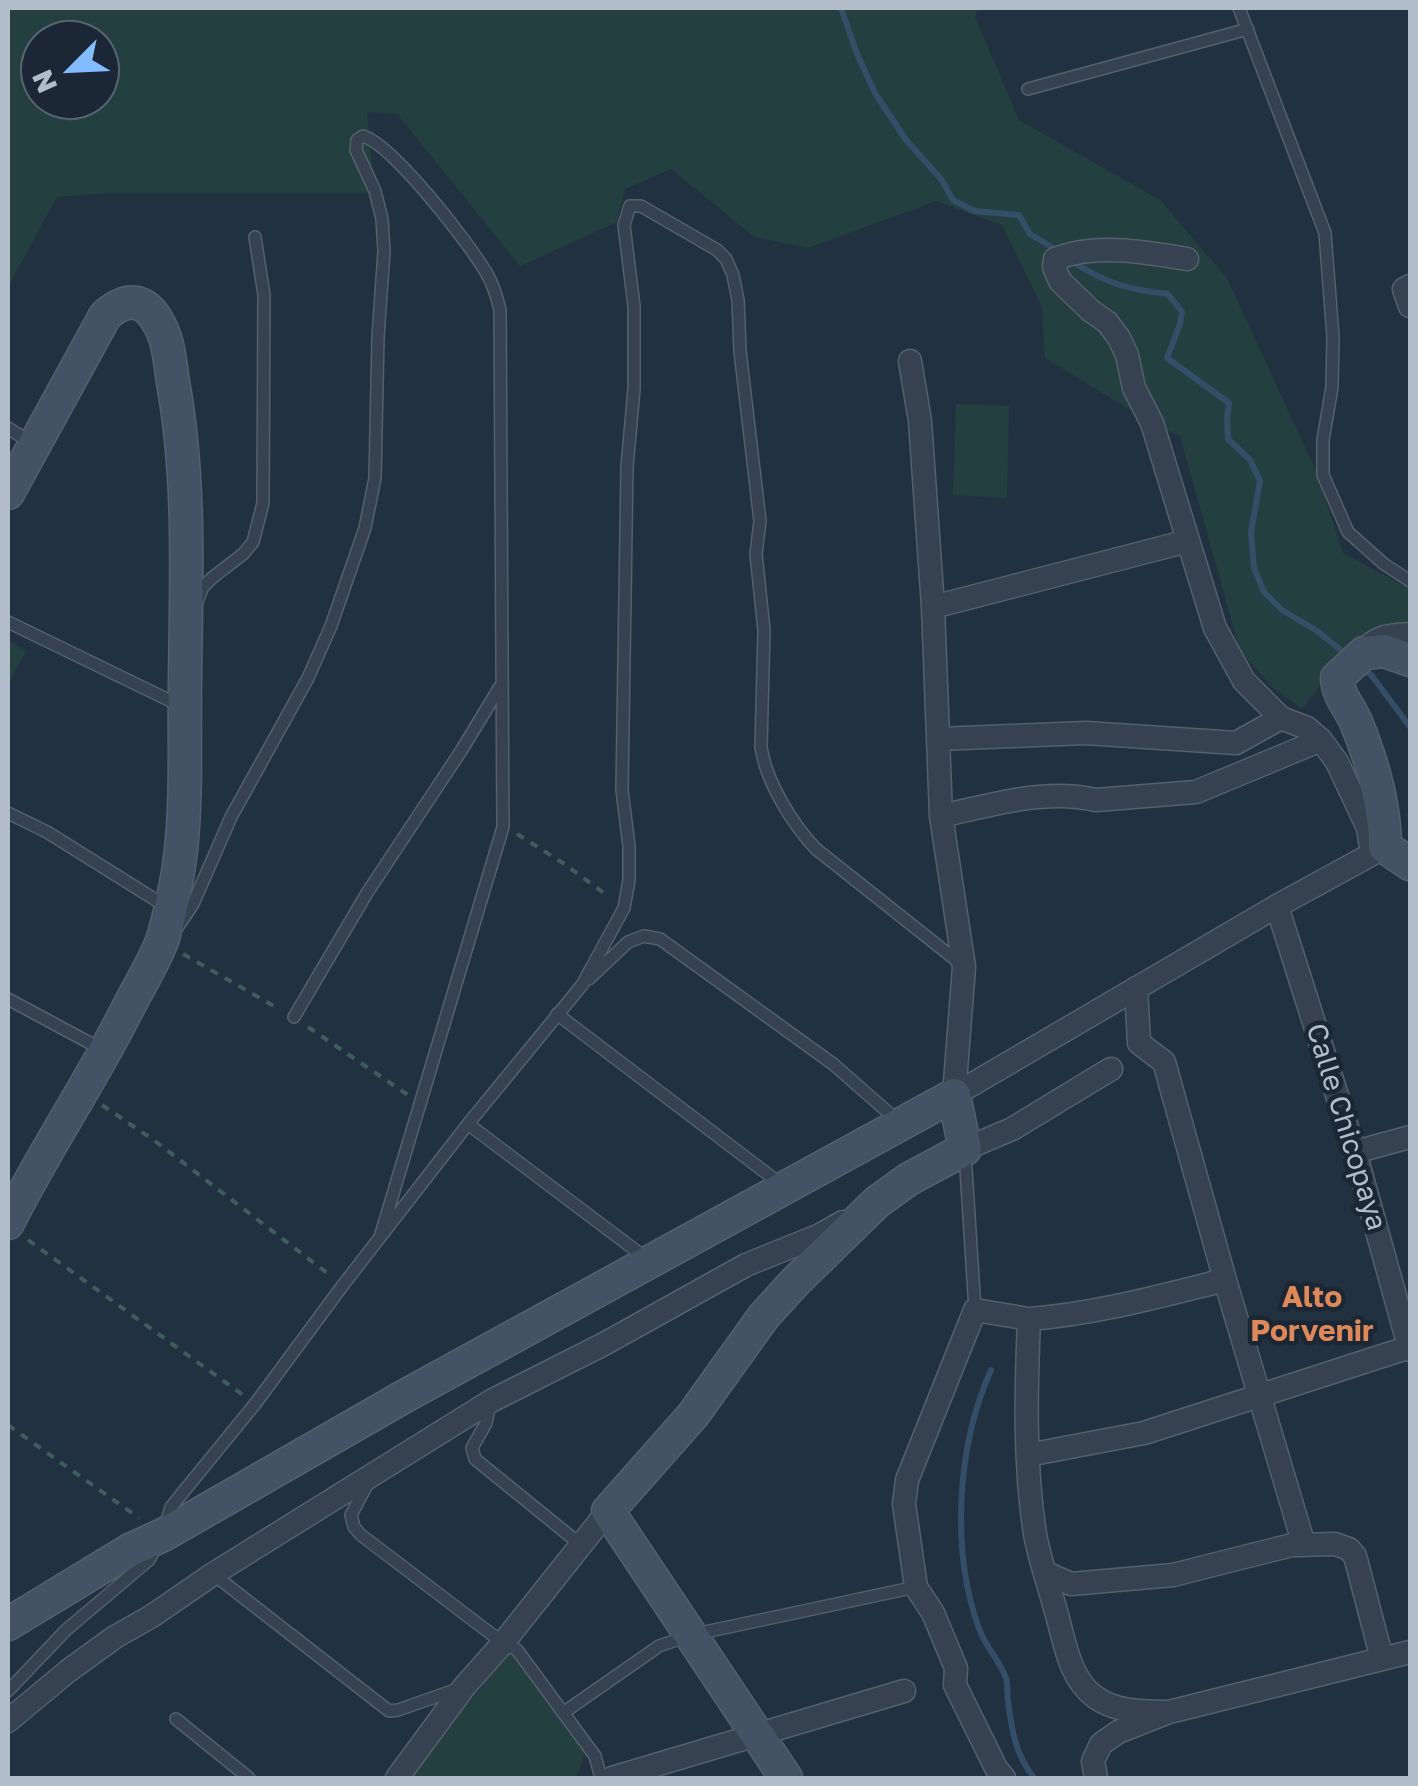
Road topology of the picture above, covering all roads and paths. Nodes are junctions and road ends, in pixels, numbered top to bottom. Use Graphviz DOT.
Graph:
graph roads {
  1 [pos="1240,8"];
  2 [pos="1248,29"];
  3 [pos="1028,89"];
  4 [pos="255,237"];
  5 [pos="1187,259"];
  6 [pos="910,361"];
  7 [pos="21,436"];
  8 [pos="8,493"];
  9 [pos="1188,541"];
  10 [pos="1410,581"];
  11 [pos="933,607"];
  12 [pos="8,622"];
  13 [pos="186,634"];
  14 [pos="1410,634"];
  15 [pos="1364,652"];
  16 [pos="1410,660"];
  17 [pos="501,685"];
  18 [pos="184,708"];
  19 [pos="1281,718"];
  20 [pos="938,739"];
  21 [pos="1321,740"];
  22 [pos="8,813"];
  23 [pos="941,816"];
  24 [pos="503,828"];
  25 [pos="1389,855"];
  26 [pos="1277,906"];
  27 [pos="624,908"];
  28 [pos="170,909"];
  29 [pos="162,942"];
  30 [pos="964,967"];
  31 [pos="582,985"];
  32 [pos="1136,988"];
  33 [pos="8,999"];
  34 [pos="556,1014"];
  35 [pos="294,1017"];
  36 [pos="106,1052"];
  37 [pos="1111,1069"];
  38 [pos="83,1092"];
  39 [pos="954,1095"];
  40 [pos="468,1124"];
  41 [pos="902,1124"];
  42 [pos="1410,1137"];
  43 [pos="965,1149"];
  44 [pos="1356,1152"];
  45 [pos="785,1188"];
  46 [pos="877,1202"];
  47 [pos="15,1210"];
  48 [pos="379,1241"];
  49 [pos="650,1262"];
  50 [pos="1224,1280"];
  51 [pos="343,1285"];
  52 [pos="975,1310"];
  53 [pos="1030,1319"];
  54 [pos="1410,1348"];
  55 [pos="1259,1396"];
  56 [pos="491,1401"];
  57 [pos="256,1404"];
  58 [pos="8,1425"];
  59 [pos="1028,1455"];
  60 [pos="373,1473"];
  61 [pos="608,1511"];
  62 [pos="163,1535"];
  63 [pos="580,1545"];
  64 [pos="1304,1545"];
  65 [pos="213,1574"];
  66 [pos="1046,1574"];
  67 [pos="916,1587"];
  68 [pos="8,1624"];
  69 [pos="690,1635"];
  70 [pos="503,1643"];
  71 [pos="1410,1652"];
  72 [pos="1382,1658"];
  73 [pos="464,1687"];
  74 [pos="8,1690"];
  75 [pos="904,1690"];
  76 [pos="563,1712"];
  77 [pos="1169,1712"];
  78 [pos="176,1719"];
  79 [pos="8,1721"];
  80 [pos="758,1735"];
  81 [pos="1094,1770"];
  82 [pos="249,1778"];
  83 [pos="397,1778"];
  84 [pos="600,1778"];
  85 [pos="612,1778"];
  86 [pos="786,1778"];
  87 [pos="1004,1778"];
  1 -- 2 [label="lane"];
  2 -- 3 [label="lane"];
  2 -- 10 [label="lane"];
  4 -- 13 [label="lane"];
  5 -- 9 [label="street"];
  6 -- 11 [label="street"];
  7 -- 8 [label="street"];
  7 -- 13 [label="street"];
  9 -- 11 [label="street"];
  9 -- 19 [label="street"];
  11 -- 20 [label="street"];
  12 -- 18 [label="lane"];
  13 -- 18 [label="street"];
  14 -- 15 [label="street"];
  15 -- 16 [label="street"];
  15 -- 25 [label="street"];
  17 -- 24 [label="lane"];
  17 -- 29 [label="lane"];
  17 -- 35 [label="lane"];
  18 -- 28 [label="street"];
  19 -- 20 [label="street"];
  19 -- 21 [label="street"];
  20 -- 23 [label="street"];
  21 -- 23 [label="street"];
  21 -- 25 [label="street"];
  22 -- 28 [label="lane"];
  23 -- 30 [label="street"];
  24 -- 27 [label="path"];
  24 -- 48 [label="lane"];
  25 -- 26 [label="street"];
  26 -- 32 [label="street"];
  26 -- 44 [label="street, Calle Chicopaya"];
  27 -- 30 [label="lane"];
  27 -- 31 [label="lane"];
  28 -- 29 [label="street"];
  29 -- 36 [label="street"];
  30 -- 39 [label="street"];
  31 -- 34 [label="lane"];
  31 -- 41 [label="lane"];
  32 -- 39 [label="street"];
  32 -- 50 [label="street"];
  33 -- 36 [label="lane"];
  34 -- 40 [label="lane"];
  34 -- 45 [label="lane"];
  36 -- 38 [label="street"];
  37 -- 43 [label="street"];
  38 -- 47 [label="street"];
  38 -- 51 [label="path"];
  39 -- 41 [label="street"];
  39 -- 43 [label="street"];
  40 -- 48 [label="lane"];
  40 -- 49 [label="lane"];
  41 -- 45 [label="street"];
  42 -- 44 [label="street"];
  43 -- 46 [label="street"];
  43 -- 52 [label="lane"];
  44 -- 54 [label="street, Calle Chicopaya"];
  45 -- 49 [label="street"];
  46 -- 56 [label="street"];
  46 -- 61 [label="street"];
  47 -- 57 [label="path"];
  48 -- 51 [label="lane"];
  49 -- 62 [label="street"];
  50 -- 53 [label="street"];
  50 -- 55 [label="street"];
  51 -- 57 [label="lane"];
  52 -- 53 [label="street"];
  52 -- 67 [label="street"];
  53 -- 59 [label="street"];
  54 -- 55 [label="street"];
  55 -- 59 [label="street"];
  55 -- 64 [label="street"];
  56 -- 60 [label="street"];
  56 -- 63 [label="lane"];
  57 -- 62 [label="lane"];
  58 -- 62 [label="path"];
  59 -- 66 [label="street"];
  60 -- 65 [label="street"];
  60 -- 70 [label="lane"];
  61 -- 63 [label="street"];
  61 -- 69 [label="street"];
  62 -- 68 [label="street"];
  62 -- 74 [label="lane"];
  63 -- 70 [label="street"];
  64 -- 66 [label="street"];
  64 -- 72 [label="street"];
  65 -- 73 [label="lane"];
  65 -- 79 [label="street"];
  66 -- 77 [label="street"];
  67 -- 69 [label="lane"];
  67 -- 87 [label="street"];
  69 -- 76 [label="lane"];
  69 -- 80 [label="street"];
  70 -- 73 [label="street"];
  70 -- 76 [label="lane"];
  71 -- 72 [label="street"];
  72 -- 77 [label="street"];
  73 -- 83 [label="street"];
  75 -- 80 [label="street"];
  76 -- 84 [label="lane"];
  77 -- 81 [label="street"];
  78 -- 82 [label="lane"];
  80 -- 85 [label="street"];
  80 -- 86 [label="street"];
}
